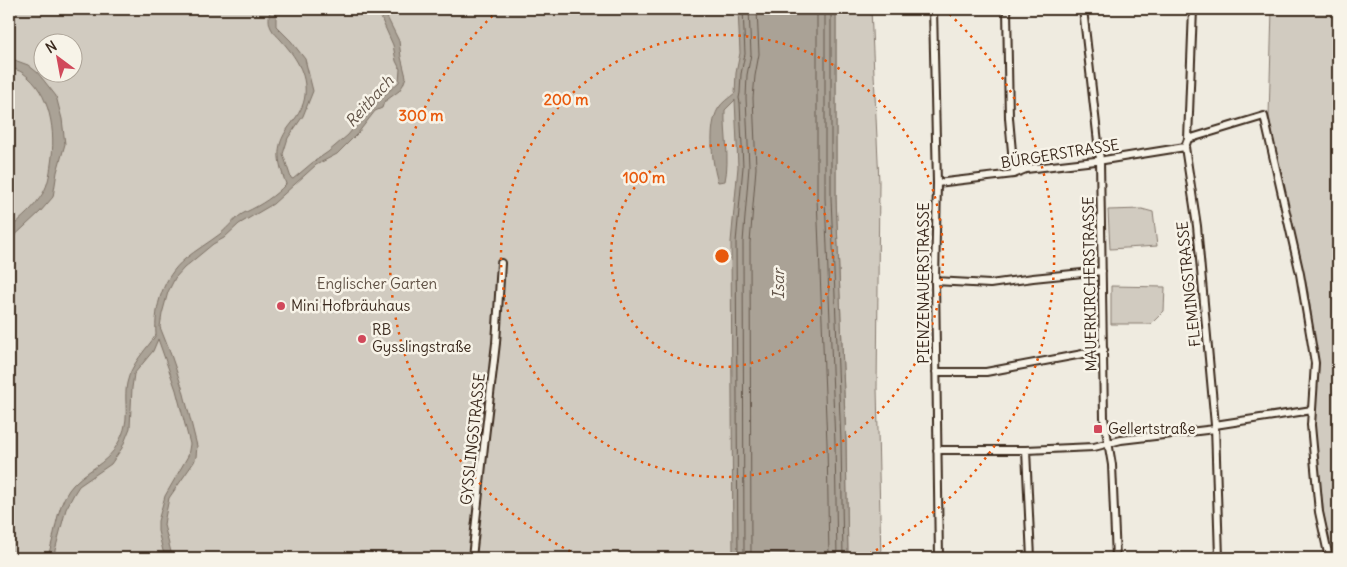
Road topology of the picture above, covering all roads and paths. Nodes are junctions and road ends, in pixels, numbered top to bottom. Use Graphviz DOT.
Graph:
graph roads {
  1 [pos="933,9"];
  2 [pos="1007,9"];
  3 [pos="1083,9"];
  4 [pos="1193,9"];
  5 [pos="1188,138"];
  6 [pos="1186,147"];
  7 [pos="1100,160"];
  8 [pos="1014,174"];
  9 [pos="937,183"];
  10 [pos="501,263"];
  11 [pos="1102,271"];
  12 [pos="935,281"];
  13 [pos="1104,350"];
  14 [pos="936,372"];
  15 [pos="1312,410"];
  16 [pos="1215,427"];
  17 [pos="1108,444"];
  18 [pos="937,450"];
  19 [pos="1026,450"];
  20 [pos="472,558"];
  21 [pos="939,558"];
  22 [pos="1031,558"];
  23 [pos="1116,558"];
  24 [pos="1219,558"];
  25 [pos="1329,558"];
  1 -- 9 [label="street, PIENZENAUERSTRASSE"];
  2 -- 8 [label="street"];
  3 -- 7 [label="street, MAUERKIRCHERSTRASSE"];
  4 -- 5 [label="street, FLEMINGSTRASSE"];
  5 -- 6 [label="street, FLEMINGSTRASSE"];
  5 -- 15 [label="street"];
  6 -- 7 [label="street, BÜRGERSTRASSE"];
  6 -- 16 [label="street, FLEMINGSTRASSE"];
  7 -- 8 [label="street, BÜRGERSTRASSE"];
  7 -- 11 [label="street, MAUERKIRCHERSTRASSE"];
  8 -- 9 [label="street, BÜRGERSTRASSE"];
  9 -- 12 [label="street, PIENZENAUERSTRASSE"];
  10 -- 20 [label="street, GYSSLINGSTRASSE"];
  11 -- 12 [label="street"];
  11 -- 13 [label="street, MAUERKIRCHERSTRASSE"];
  12 -- 14 [label="street, PIENZENAUERSTRASSE"];
  13 -- 14 [label="street"];
  13 -- 17 [label="street, MAUERKIRCHERSTRASSE"];
  14 -- 18 [label="street, PIENZENAUERSTRASSE"];
  15 -- 16 [label="street"];
  15 -- 25 [label="street"];
  16 -- 17 [label="street"];
  16 -- 24 [label="street, FLEMINGSTRASSE"];
  17 -- 19 [label="street"];
  17 -- 23 [label="street, MAUERKIRCHERSTRASSE"];
  18 -- 19 [label="street"];
  18 -- 21 [label="street, PIENZENAUERSTRASSE"];
  19 -- 22 [label="street"];
}
